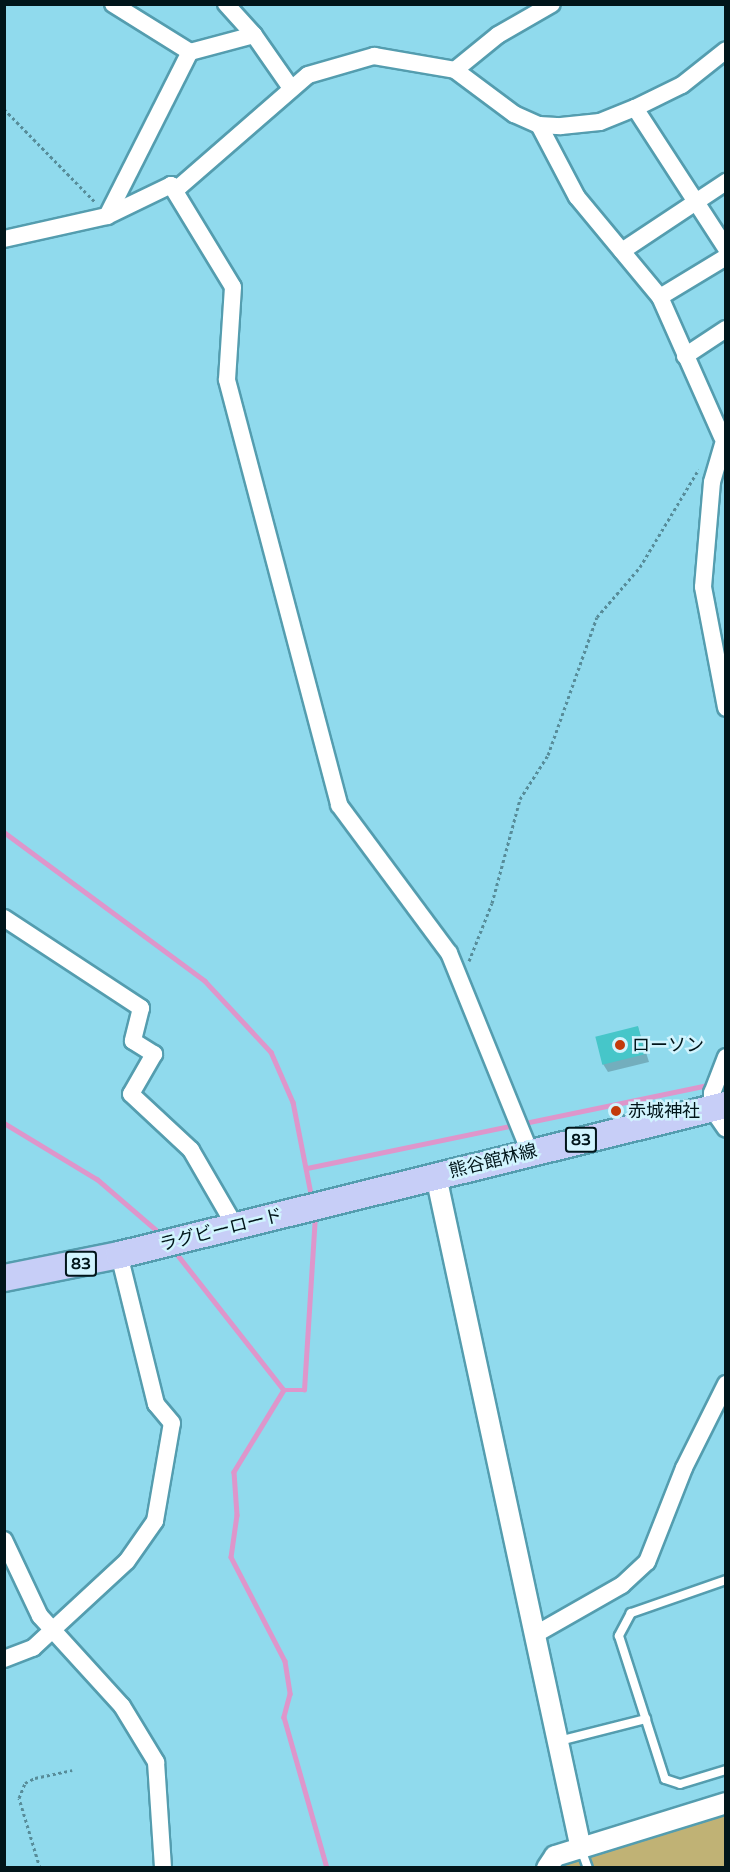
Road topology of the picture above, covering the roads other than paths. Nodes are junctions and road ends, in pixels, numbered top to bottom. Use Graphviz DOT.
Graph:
graph roads {
  1 [pos="113,4"];
  2 [pos="226,4"];
  3 [pos="552,4"];
  4 [pos="254,35"];
  5 [pos="726,50"];
  6 [pos="190,52"];
  7 [pos="455,70"];
  8 [pos="291,88"];
  9 [pos="635,108"];
  10 [pos="539,125"];
  11 [pos="726,182"];
  12 [pos="171,185"];
  13 [pos="696,202"];
  14 [pos="107,216"];
  15 [pos="4,239"];
  16 [pos="726,248"];
  17 [pos="622,251"];
  18 [pos="726,256"];
  19 [pos="660,297"];
  20 [pos="726,329"];
  21 [pos="685,356"];
  22 [pos="722,440"];
  23 [pos="726,708"];
  24 [pos="4,918"];
  25 [pos="726,1057"];
  26 [pos="721,1114"];
  27 [pos="526,1143"];
  28 [pos="436,1176"];
  29 [pos="235,1226"];
  30 [pos="119,1255"];
  31 [pos="4,1278"];
  32 [pos="726,1384"];
  33 [pos="4,1540"];
  34 [pos="726,1581"];
  35 [pos="52,1631"];
  36 [pos="536,1634"];
  37 [pos="4,1659"];
  38 [pos="646,1719"];
  39 [pos="558,1741"];
  40 [pos="726,1770"];
  41 [pos="726,1803"];
  42 [pos="581,1849"];
  43 [pos="164,1868"];
  44 [pos="547,1868"];
  45 [pos="588,1868"];
  1 -- 6 [label="street"];
  2 -- 4 [label="street"];
  3 -- 7 [label="street"];
  4 -- 6 [label="street"];
  4 -- 8 [label="street"];
  5 -- 9 [label="street"];
  6 -- 14 [label="street"];
  7 -- 8 [label="street"];
  7 -- 10 [label="street"];
  8 -- 12 [label="street"];
  9 -- 10 [label="street"];
  9 -- 13 [label="street"];
  10 -- 17 [label="street"];
  11 -- 13 [label="street"];
  12 -- 14 [label="street"];
  12 -- 27 [label="street"];
  13 -- 16 [label="street"];
  13 -- 17 [label="street"];
  14 -- 15 [label="street"];
  17 -- 19 [label="street"];
  18 -- 19 [label="street"];
  19 -- 21 [label="street"];
  20 -- 21 [label="street"];
  21 -- 22 [label="street"];
  22 -- 23 [label="street"];
  24 -- 29 [label="street"];
  25 -- 26 [label="street"];
  26 -- 27 [label="main road, 熊谷館林線 / 83"];
  27 -- 28 [label="main road, 熊谷館林線 / 83"];
  28 -- 29 [label="main road, ラグビーロード / 83"];
  28 -- 36 [label="street"];
  29 -- 30 [label="main road, ラグビーロード / 83"];
  30 -- 31 [label="main road, ラグビーロード / 83"];
  30 -- 35 [label="street"];
  32 -- 36 [label="street"];
  33 -- 35 [label="street"];
  34 -- 38 [label="lane"];
  35 -- 37 [label="street"];
  35 -- 43 [label="street"];
  36 -- 39 [label="street"];
  38 -- 39 [label="lane"];
  38 -- 40 [label="lane"];
  39 -- 42 [label="street"];
  41 -- 42 [label="street"];
  42 -- 44 [label="street"];
  42 -- 45 [label="lane"];
}
